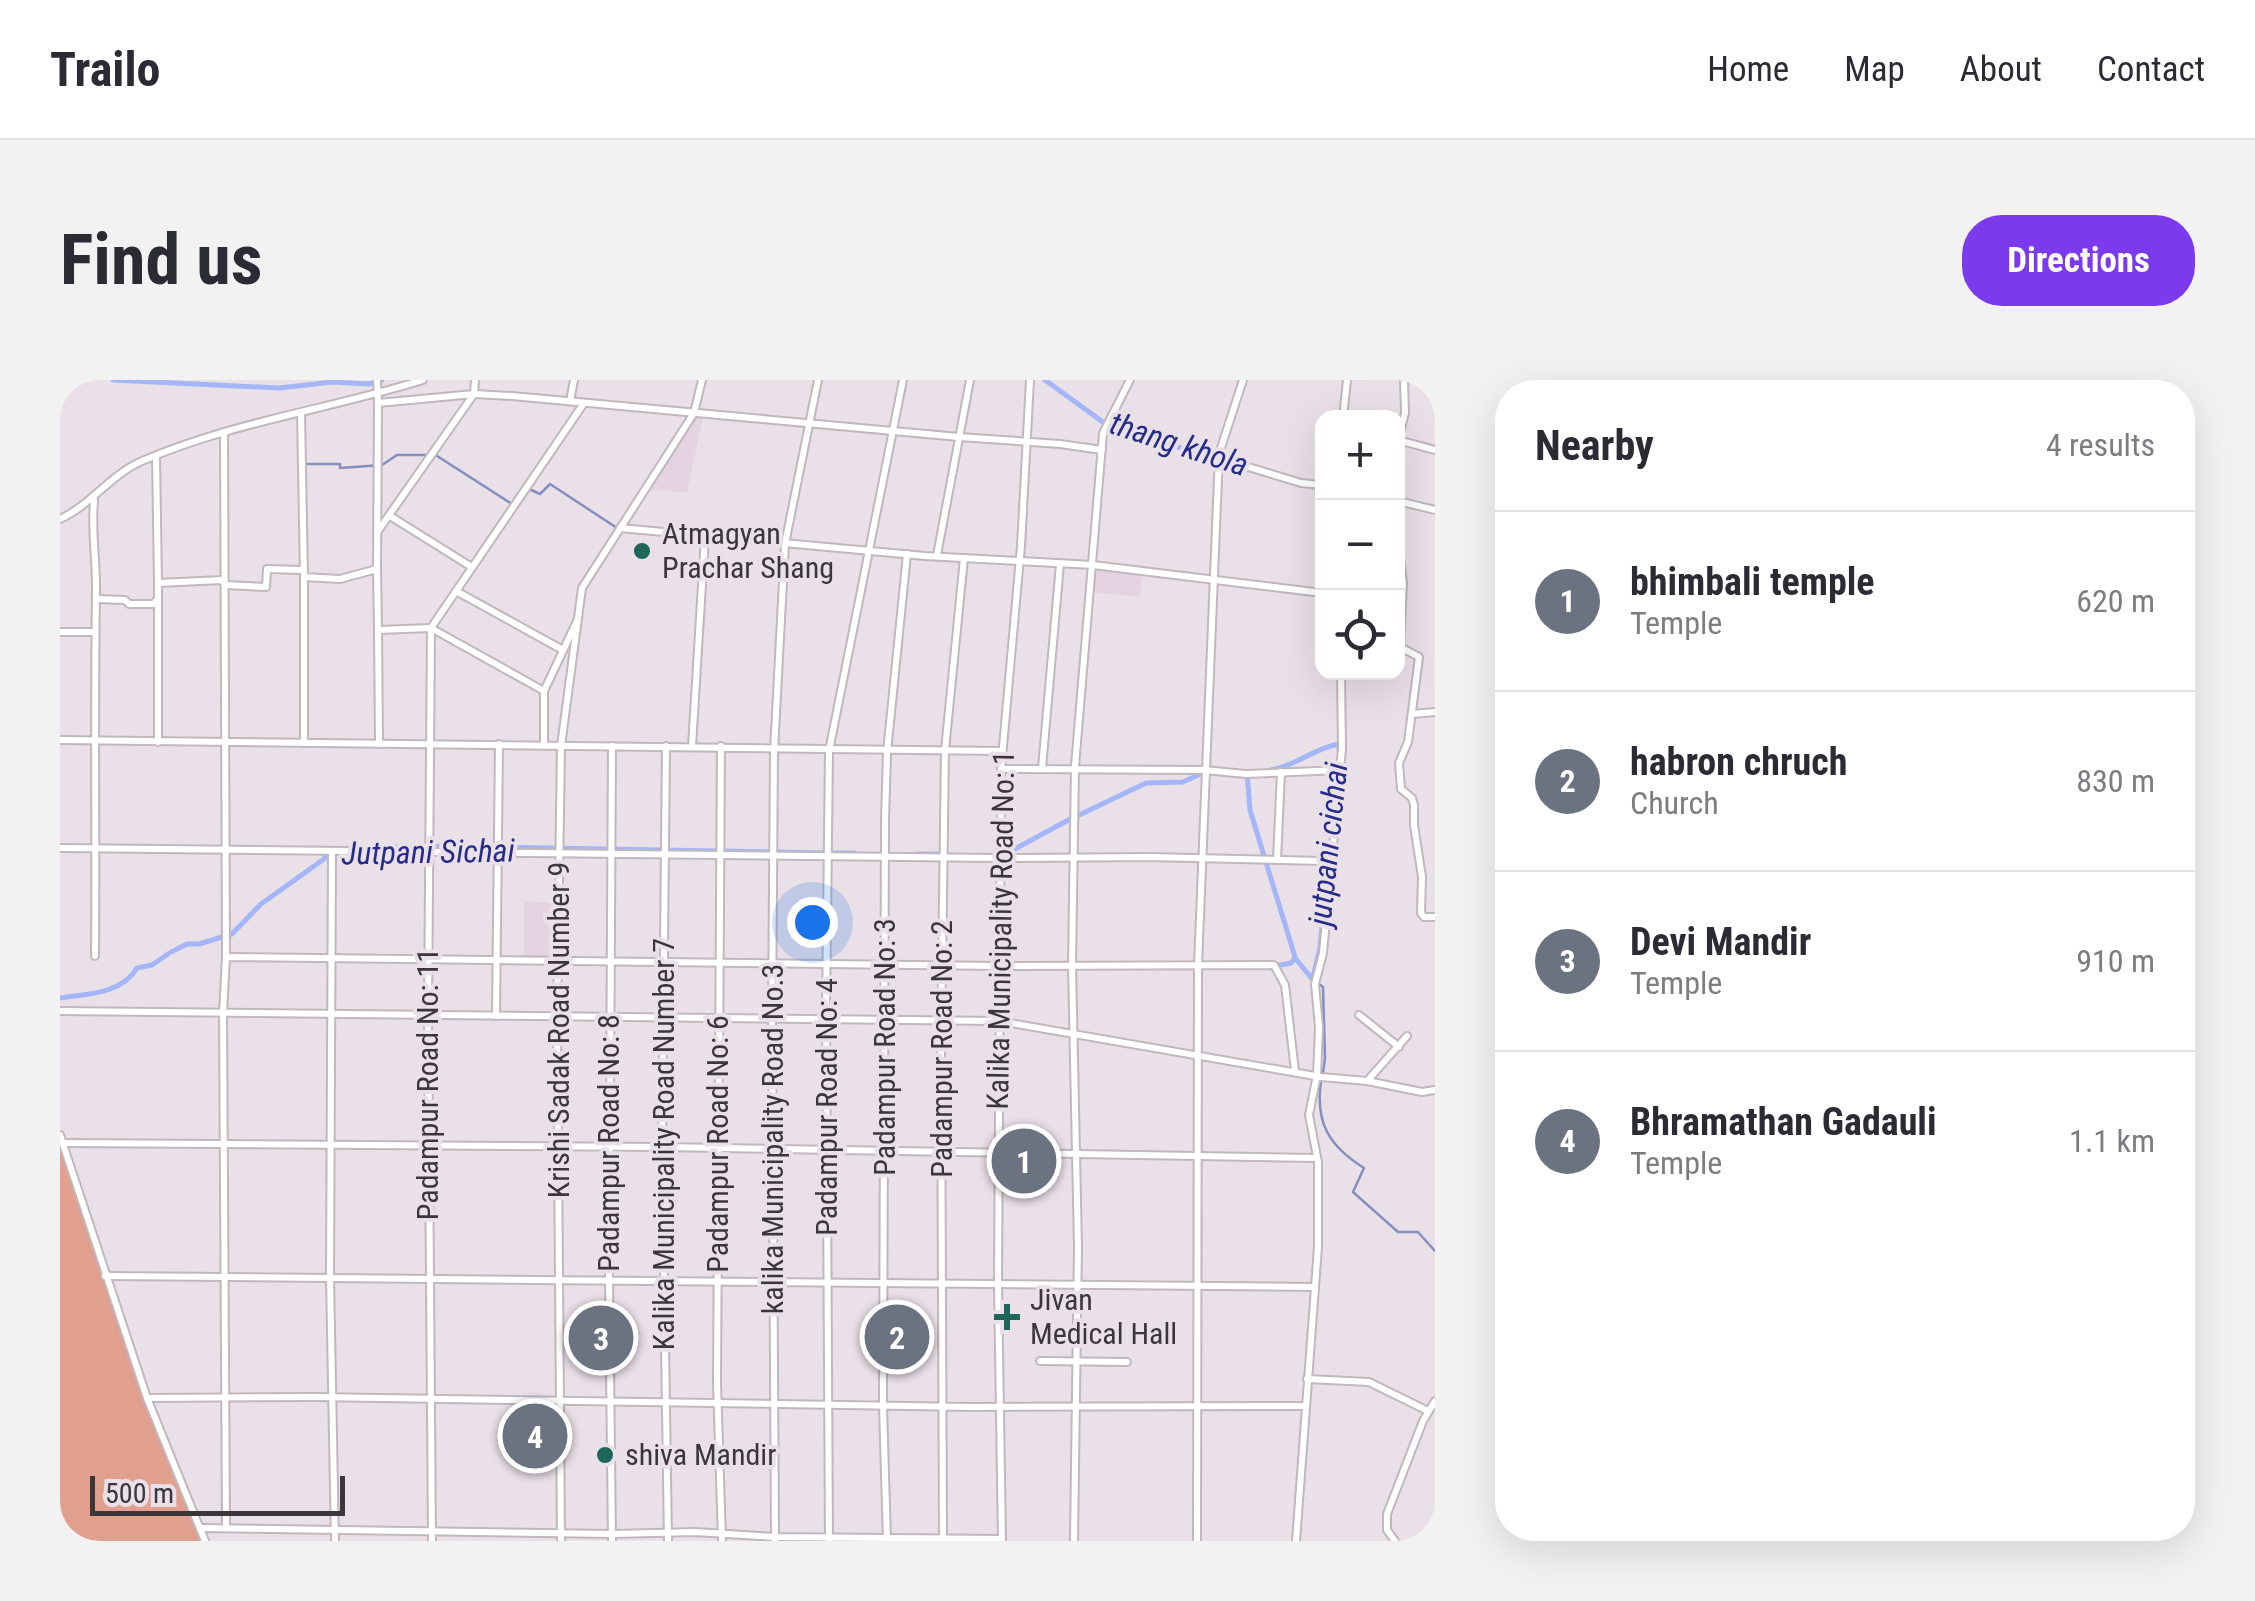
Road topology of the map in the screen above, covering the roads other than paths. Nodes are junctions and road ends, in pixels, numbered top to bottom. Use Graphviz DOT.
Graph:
graph roads {
  1 [pos="423,380"];
  2 [pos="475,380"];
  3 [pos="574,380"];
  4 [pos="702,380"];
  5 [pos="818,380"];
  6 [pos="903,380"];
  7 [pos="970,380"];
  8 [pos="1030,380"];
  9 [pos="1130,380"];
  10 [pos="1243,380"];
  11 [pos="1348,380"];
  12 [pos="1404,380"];
  13 [pos="474,394"];
  14 [pos="378,395"];
  15 [pos="570,401"];
  16 [pos="583,404"];
  17 [pos="1344,410"];
  18 [pos="301,412"];
  19 [pos="694,413"];
  20 [pos="810,423"];
  21 [pos="892,431"];
  22 [pos="224,432"];
  23 [pos="959,437"];
  24 [pos="1028,443"];
  25 [pos="1102,450"];
  26 [pos="1435,450"];
  27 [pos="156,456"];
  28 [pos="1219,460"];
  29 [pos="1315,484"];
  30 [pos="90,500"];
  31 [pos="1405,503"];
  32 [pos="1435,510"];
  33 [pos="390,516"];
  34 [pos="60,518"];
  35 [pos="619,530"];
  36 [pos="378,531"];
  37 [pos="705,536"];
  38 [pos="785,544"];
  39 [pos="870,551"];
  40 [pos="907,554"];
  41 [pos="937,555"];
  42 [pos="964,558"];
  43 [pos="1020,562"];
  44 [pos="1060,564"];
  45 [pos="1094,564"];
  46 [pos="470,566"];
  47 [pos="378,569"];
  48 [pos="304,574"];
  49 [pos="1213,578"];
  50 [pos="158,582"];
  51 [pos="225,585"];
  52 [pos="456,591"];
  53 [pos="1315,592"];
  54 [pos="96,598"];
  55 [pos="156,600"];
  56 [pos="578,620"];
  57 [pos="431,628"];
  58 [pos="378,630"];
  59 [pos="60,632"];
  60 [pos="93,632"];
  61 [pos="561,649"];
  62 [pos="1405,649"];
  63 [pos="1340,680"];
  64 [pos="544,690"];
  65 [pos="1435,712"];
  66 [pos="1412,714"];
  67 [pos="60,740"];
  68 [pos="97,740"];
  69 [pos="158,742"];
  70 [pos="226,742"];
  71 [pos="304,743"];
  72 [pos="431,743"];
  73 [pos="378,744"];
  74 [pos="499,744"];
  75 [pos="544,745"];
  76 [pos="560,746"];
  77 [pos="612,746"];
  78 [pos="666,746"];
  79 [pos="692,746"];
  80 [pos="720,746"];
  81 [pos="775,747"];
  82 [pos="831,747"];
  83 [pos="888,749"];
  84 [pos="944,750"];
  85 [pos="1002,751"];
  86 [pos="1042,768"];
  87 [pos="1001,769"];
  88 [pos="1075,769"];
  89 [pos="1206,770"];
  90 [pos="1340,770"];
  91 [pos="1280,772"];
  92 [pos="60,848"];
  93 [pos="96,848"];
  94 [pos="223,850"];
  95 [pos="430,851"];
  96 [pos="498,851"];
  97 [pos="332,852"];
  98 [pos="610,853"];
  99 [pos="559,854"];
  100 [pos="665,854"];
  101 [pos="720,855"];
  102 [pos="774,855"];
  103 [pos="828,855"];
  104 [pos="886,856"];
  105 [pos="943,856"];
  106 [pos="1074,856"];
  107 [pos="1000,858"];
  108 [pos="1204,858"];
  109 [pos="1331,858"];
  110 [pos="1277,860"];
  111 [pos="1435,917"];
  112 [pos="95,956"];
  113 [pos="226,956"];
  114 [pos="330,958"];
  115 [pos="428,958"];
  116 [pos="497,959"];
  117 [pos="558,960"];
  118 [pos="609,962"];
  119 [pos="664,962"];
  120 [pos="718,962"];
  121 [pos="773,962"];
  122 [pos="827,962"];
  123 [pos="942,963"];
  124 [pos="884,964"];
  125 [pos="1072,965"];
  126 [pos="1000,966"];
  127 [pos="1197,966"];
  128 [pos="60,1011"];
  129 [pos="223,1013"];
  130 [pos="332,1014"];
  131 [pos="428,1015"];
  132 [pos="1359,1015"];
  133 [pos="496,1016"];
  134 [pos="558,1016"];
  135 [pos="663,1016"];
  136 [pos="609,1017"];
  137 [pos="718,1017"];
  138 [pos="772,1018"];
  139 [pos="827,1019"];
  140 [pos="884,1020"];
  141 [pos="942,1020"];
  142 [pos="999,1021"];
  143 [pos="1074,1035"];
  144 [pos="1406,1036"];
  145 [pos="1398,1047"];
  146 [pos="1198,1057"];
  147 [pos="1295,1071"];
  148 [pos="1317,1076"];
  149 [pos="1368,1081"];
  150 [pos="1435,1090"];
  151 [pos="61,1139"];
  152 [pos="331,1144"];
  153 [pos="223,1145"];
  154 [pos="428,1146"];
  155 [pos="662,1147"];
  156 [pos="558,1148"];
  157 [pos="608,1148"];
  158 [pos="717,1149"];
  159 [pos="773,1150"];
  160 [pos="826,1151"];
  161 [pos="884,1151"];
  162 [pos="941,1152"];
  163 [pos="998,1155"];
  164 [pos="1077,1156"];
  165 [pos="1198,1157"];
  166 [pos="1318,1158"];
  167 [pos="105,1276"];
  168 [pos="224,1276"];
  169 [pos="330,1277"];
  170 [pos="428,1278"];
  171 [pos="608,1279"];
  172 [pos="558,1280"];
  173 [pos="718,1280"];
  174 [pos="663,1282"];
  175 [pos="773,1282"];
  176 [pos="827,1282"];
  177 [pos="884,1284"];
  178 [pos="1077,1284"];
  179 [pos="941,1285"];
  180 [pos="998,1285"];
  181 [pos="1198,1285"];
  182 [pos="1314,1287"];
  183 [pos="1040,1362"];
  184 [pos="1076,1362"];
  185 [pos="1128,1362"];
  186 [pos="1307,1378"];
  187 [pos="223,1397"];
  188 [pos="147,1398"];
  189 [pos="331,1398"];
  190 [pos="430,1400"];
  191 [pos="609,1400"];
  192 [pos="558,1401"];
  193 [pos="1435,1401"];
  194 [pos="664,1402"];
  195 [pos="718,1402"];
  196 [pos="774,1402"];
  197 [pos="828,1404"];
  198 [pos="884,1406"];
  199 [pos="1076,1406"];
  200 [pos="1304,1406"];
  201 [pos="942,1407"];
  202 [pos="998,1407"];
  203 [pos="1198,1407"];
  204 [pos="1428,1411"];
  205 [pos="511,1434"];
  206 [pos="558,1434"];
  207 [pos="200,1528"];
  208 [pos="226,1528"];
  209 [pos="334,1530"];
  210 [pos="432,1532"];
  211 [pos="560,1532"];
  212 [pos="612,1537"];
  213 [pos="668,1537"];
  214 [pos="722,1537"];
  215 [pos="775,1539"];
  216 [pos="829,1539"];
  217 [pos="887,1539"];
  218 [pos="943,1540"];
  219 [pos="1002,1540"];
  220 [pos="205,1541"];
  221 [pos="335,1541"];
  222 [pos="432,1541"];
  223 [pos="561,1541"];
  224 [pos="1074,1541"];
  225 [pos="1197,1541"];
  226 [pos="1296,1541"];
  227 [pos="1395,1541"];
  1 -- 14 [label="street"];
  2 -- 13 [label="street"];
  3 -- 15 [label="street"];
  4 -- 19 [label="street"];
  5 -- 20 [label="street, kalika Municipality Road No.3"];
  6 -- 21 [label="street, Padampur Road No: 4"];
  7 -- 23 [label="street"];
  8 -- 24 [label="street, Kalika Municipality Road No: 1"];
  9 -- 25 [label="street"];
  10 -- 28 [label="street"];
  11 -- 17 [label="street"];
  12 -- 26 [label="street"];
  13 -- 14 [label="street"];
  13 -- 15 [label="street"];
  13 -- 33 [label="street"];
  14 -- 18 [label="street"];
  14 -- 36 [label="street"];
  15 -- 16 [label="street"];
  16 -- 19 [label="street"];
  16 -- 46 [label="street"];
  18 -- 22 [label="street"];
  18 -- 48 [label="street"];
  19 -- 20 [label="street"];
  19 -- 35 [label="street, Krishi Sadak Road Number 9"];
  20 -- 21 [label="street"];
  20 -- 38 [label="street, kalika Municipality Road No.3"];
  21 -- 23 [label="street"];
  21 -- 39 [label="street, Padampur Road No: 4"];
  22 -- 27 [label="street"];
  22 -- 51 [label="street"];
  23 -- 24 [label="street"];
  23 -- 41 [label="street"];
  24 -- 25 [label="street"];
  24 -- 43 [label="street, Kalika Municipality Road No: 1"];
  25 -- 45 [label="street"];
  27 -- 30 [label="street"];
  27 -- 50 [label="street"];
  28 -- 29 [label="street"];
  28 -- 49 [label="street"];
  30 -- 34 [label="street"];
  30 -- 54 [label="street"];
  31 -- 32 [label="street"];
  33 -- 36 [label="street"];
  33 -- 46 [label="street"];
  35 -- 37 [label="street"];
  35 -- 56 [label="street, Krishi Sadak Road Number 9"];
  36 -- 47 [label="street"];
  37 -- 38 [label="street"];
  37 -- 79 [label="street"];
  38 -- 39 [label="street"];
  38 -- 81 [label="street, kalika Municipality Road No.3"];
  39 -- 40 [label="street"];
  39 -- 82 [label="street, Padampur Road No: 4"];
  40 -- 41 [label="street"];
  40 -- 83 [label="street, Padampur Road No: 3"];
  41 -- 42 [label="street"];
  42 -- 43 [label="street"];
  42 -- 84 [label="street, Padampur Road No: 2"];
  43 -- 44 [label="street"];
  43 -- 85 [label="street, Kalika Municipality Road No: 1"];
  44 -- 45 [label="street"];
  44 -- 86 [label="street"];
  45 -- 49 [label="street"];
  45 -- 88 [label="street"];
  46 -- 52 [label="street"];
  47 -- 48 [label="street"];
  47 -- 58 [label="street"];
  48 -- 51 [label="street"];
  48 -- 71 [label="street"];
  49 -- 53 [label="street"];
  49 -- 89 [label="street"];
  50 -- 51 [label="street"];
  50 -- 55 [label="street"];
  51 -- 70 [label="street"];
  52 -- 57 [label="street"];
  52 -- 61 [label="street"];
  54 -- 55 [label="street"];
  54 -- 60 [label="street"];
  55 -- 69 [label="street"];
  56 -- 61 [label="street"];
  56 -- 76 [label="street, Krishi Sadak Road Number 9"];
  57 -- 58 [label="street"];
  57 -- 64 [label="street"];
  57 -- 72 [label="street, Padampur Road No: 11"];
  58 -- 73 [label="street"];
  59 -- 60 [label="street"];
  60 -- 68 [label="street"];
  61 -- 64 [label="street"];
  62 -- 66 [label="street"];
  63 -- 90 [label="street"];
  64 -- 75 [label="street"];
  65 -- 66 [label="street"];
  66 -- 111 [label="street"];
  67 -- 68 [label="street"];
  68 -- 69 [label="street"];
  68 -- 93 [label="street"];
  69 -- 70 [label="street"];
  70 -- 71 [label="street"];
  70 -- 94 [label="street"];
  71 -- 73 [label="street"];
  72 -- 73 [label="street"];
  72 -- 74 [label="street"];
  72 -- 95 [label="street, Padampur Road No: 11"];
  74 -- 75 [label="street"];
  74 -- 96 [label="street"];
  75 -- 76 [label="street"];
  76 -- 77 [label="street"];
  76 -- 99 [label="street, Krishi Sadak Road Number 9"];
  77 -- 78 [label="street"];
  77 -- 98 [label="street, Padampur Road No: 8"];
  78 -- 79 [label="street"];
  78 -- 100 [label="street, Kalika Municipality Road Number 7"];
  79 -- 80 [label="street"];
  80 -- 81 [label="street"];
  80 -- 101 [label="street, Padampur Road No: 6"];
  81 -- 82 [label="street"];
  81 -- 102 [label="street, kalika Municipality Road No.3"];
  82 -- 83 [label="street"];
  82 -- 103 [label="street, Padampur Road No: 4"];
  83 -- 84 [label="street"];
  83 -- 104 [label="street, Padampur Road No: 3"];
  84 -- 85 [label="street"];
  84 -- 105 [label="street, Padampur Road No: 2"];
  85 -- 87 [label="street, Kalika Municipality Road No: 1"];
  86 -- 87 [label="street"];
  86 -- 88 [label="street"];
  87 -- 107 [label="street, Kalika Municipality Road No: 1"];
  88 -- 89 [label="street"];
  88 -- 106 [label="street"];
  89 -- 91 [label="street"];
  89 -- 108 [label="street"];
  90 -- 91 [label="street"];
  90 -- 109 [label="street"];
  91 -- 110 [label="street"];
  92 -- 93 [label="street"];
  93 -- 94 [label="street"];
  93 -- 112 [label="street"];
  94 -- 97 [label="street"];
  94 -- 113 [label="street"];
  95 -- 96 [label="street"];
  95 -- 97 [label="street"];
  95 -- 115 [label="street, Padampur Road No: 11"];
  96 -- 99 [label="street"];
  96 -- 116 [label="street"];
  97 -- 114 [label="street"];
  98 -- 99 [label="street"];
  98 -- 100 [label="street"];
  98 -- 118 [label="street, Padampur Road No: 8"];
  99 -- 117 [label="street, Krishi Sadak Road Number 9"];
  100 -- 101 [label="street"];
  100 -- 119 [label="street, Kalika Municipality Road Number 7"];
  101 -- 102 [label="street"];
  101 -- 120 [label="street, Padampur Road No: 6"];
  102 -- 103 [label="street"];
  102 -- 121 [label="street, kalika Municipality Road No.3"];
  103 -- 104 [label="street"];
  103 -- 122 [label="street, Padampur Road No: 4"];
  104 -- 105 [label="street"];
  104 -- 124 [label="street, Padampur Road No: 3"];
  105 -- 107 [label="street"];
  105 -- 123 [label="street, Padampur Road No: 2"];
  106 -- 107 [label="street"];
  106 -- 108 [label="street"];
  106 -- 125 [label="street"];
  107 -- 126 [label="street, Kalika Municipality Road No: 1"];
  108 -- 110 [label="street"];
  108 -- 127 [label="street"];
  109 -- 110 [label="street"];
  109 -- 148 [label="street"];
  113 -- 114 [label="street"];
  113 -- 129 [label="street"];
  114 -- 115 [label="street"];
  114 -- 130 [label="street"];
  115 -- 116 [label="street"];
  115 -- 131 [label="street, Padampur Road No: 11"];
  116 -- 117 [label="street"];
  116 -- 133 [label="street"];
  117 -- 118 [label="street"];
  117 -- 134 [label="street, Krishi Sadak Road Number 9"];
  118 -- 119 [label="street"];
  118 -- 136 [label="street, Padampur Road No: 8"];
  119 -- 120 [label="street"];
  119 -- 135 [label="street, Kalika Municipality Road Number 7"];
  120 -- 121 [label="street"];
  120 -- 137 [label="street, Padampur Road No: 6"];
  121 -- 122 [label="street"];
  121 -- 138 [label="street, kalika Municipality Road No.3"];
  122 -- 124 [label="street"];
  122 -- 139 [label="street, Padampur Road No: 4"];
  123 -- 124 [label="street"];
  123 -- 126 [label="street"];
  123 -- 141 [label="street, Padampur Road No: 2"];
  124 -- 140 [label="street, Padampur Road No: 3"];
  125 -- 126 [label="street"];
  125 -- 127 [label="street"];
  125 -- 143 [label="street"];
  126 -- 142 [label="street, Kalika Municipality Road No: 1"];
  127 -- 146 [label="street"];
  127 -- 147 [label="street"];
  128 -- 129 [label="street"];
  129 -- 130 [label="street"];
  129 -- 153 [label="street"];
  130 -- 131 [label="street"];
  130 -- 152 [label="street"];
  131 -- 133 [label="street"];
  131 -- 154 [label="street, Padampur Road No: 11"];
  132 -- 145 [label="street"];
  133 -- 134 [label="street"];
  134 -- 136 [label="street"];
  134 -- 156 [label="street, Krishi Sadak Road Number 9"];
  135 -- 136 [label="street"];
  135 -- 137 [label="street"];
  135 -- 155 [label="street, Kalika Municipality Road Number 7"];
  136 -- 157 [label="street, Padampur Road No: 8"];
  137 -- 138 [label="street"];
  137 -- 158 [label="street, Padampur Road No: 6"];
  138 -- 139 [label="street"];
  138 -- 159 [label="street, kalika Municipality Road No.3"];
  139 -- 140 [label="street"];
  139 -- 160 [label="street, Padampur Road No: 4"];
  140 -- 141 [label="street"];
  140 -- 161 [label="street, Padampur Road No: 3"];
  141 -- 142 [label="street"];
  141 -- 162 [label="street, Padampur Road No: 2"];
  142 -- 143 [label="street"];
  142 -- 163 [label="street, Kalika Municipality Road No: 1"];
  143 -- 146 [label="street"];
  143 -- 164 [label="street"];
  144 -- 145 [label="street"];
  145 -- 149 [label="street"];
  146 -- 147 [label="street"];
  146 -- 165 [label="street"];
  147 -- 148 [label="street"];
  148 -- 149 [label="street"];
  148 -- 166 [label="street"];
  149 -- 150 [label="street"];
  151 -- 153 [label="street"];
  151 -- 167 [label="street"];
  152 -- 153 [label="street"];
  152 -- 154 [label="street"];
  152 -- 169 [label="street"];
  153 -- 168 [label="street"];
  154 -- 156 [label="street"];
  154 -- 170 [label="street, Padampur Road No: 11"];
  155 -- 157 [label="street"];
  155 -- 158 [label="street"];
  155 -- 174 [label="street, Kalika Municipality Road Number 7"];
  156 -- 157 [label="street"];
  156 -- 172 [label="street, Krishi Sadak Road Number 9"];
  157 -- 171 [label="street, Padampur Road No: 8"];
  158 -- 159 [label="street"];
  158 -- 173 [label="street, Padampur Road No: 6"];
  159 -- 160 [label="street"];
  159 -- 175 [label="street, kalika Municipality Road No.3"];
  160 -- 161 [label="street"];
  160 -- 176 [label="street, Padampur Road No: 4"];
  161 -- 162 [label="street"];
  161 -- 177 [label="street, Padampur Road No: 3"];
  162 -- 163 [label="street"];
  162 -- 179 [label="street, Padampur Road No: 2"];
  163 -- 164 [label="street"];
  163 -- 180 [label="street, Kalika Municipality Road No: 1"];
  164 -- 165 [label="street"];
  164 -- 178 [label="street"];
  165 -- 166 [label="street"];
  165 -- 181 [label="street"];
  166 -- 182 [label="street"];
  167 -- 168 [label="street"];
  167 -- 188 [label="street"];
  168 -- 169 [label="street"];
  168 -- 187 [label="street"];
  169 -- 170 [label="street"];
  169 -- 189 [label="street"];
  170 -- 172 [label="street"];
  170 -- 190 [label="street, Padampur Road No: 11"];
  171 -- 172 [label="street"];
  171 -- 174 [label="street"];
  171 -- 191 [label="street, Padampur Road No: 8"];
  172 -- 192 [label="street, Krishi Sadak Road Number 9"];
  173 -- 174 [label="street"];
  173 -- 175 [label="street"];
  173 -- 195 [label="street, Padampur Road No: 6"];
  174 -- 194 [label="street, Kalika Municipality Road Number 7"];
  175 -- 176 [label="street"];
  175 -- 196 [label="street, kalika Municipality Road No.3"];
  176 -- 177 [label="street"];
  176 -- 197 [label="street, Padampur Road No: 4"];
  177 -- 179 [label="street"];
  177 -- 198 [label="street, Padampur Road No: 3"];
  178 -- 180 [label="street"];
  178 -- 181 [label="street"];
  178 -- 184 [label="street"];
  179 -- 180 [label="street"];
  179 -- 201 [label="street, Padampur Road No: 2"];
  180 -- 202 [label="street, Kalika Municipality Road No: 1"];
  181 -- 182 [label="street"];
  181 -- 203 [label="street"];
  182 -- 186 [label="street"];
  183 -- 184 [label="street"];
  184 -- 185 [label="street"];
  184 -- 199 [label="street"];
  186 -- 200 [label="street"];
  186 -- 204 [label="street"];
  187 -- 188 [label="street"];
  187 -- 189 [label="street"];
  187 -- 208 [label="street"];
  188 -- 207 [label="street"];
  189 -- 190 [label="street"];
  189 -- 209 [label="street"];
  190 -- 192 [label="street"];
  190 -- 210 [label="street, Padampur Road No: 11"];
  191 -- 192 [label="street"];
  191 -- 194 [label="street"];
  191 -- 212 [label="street, Padampur Road No: 8"];
  192 -- 206 [label="street, Krishi Sadak Road Number 9"];
  193 -- 204 [label="street"];
  194 -- 195 [label="street"];
  194 -- 213 [label="street, Kalika Municipality Road Number 7"];
  195 -- 196 [label="street"];
  195 -- 214 [label="street, Padampur Road No: 6"];
  196 -- 197 [label="street"];
  196 -- 215 [label="street, kalika Municipality Road No.3"];
  197 -- 198 [label="street"];
  197 -- 216 [label="street, Padampur Road No: 4"];
  198 -- 201 [label="street"];
  198 -- 217 [label="street, Padampur Road No: 3"];
  199 -- 202 [label="street"];
  199 -- 203 [label="street"];
  199 -- 224 [label="street"];
  200 -- 203 [label="street"];
  200 -- 226 [label="street"];
  201 -- 202 [label="street"];
  201 -- 218 [label="street, Padampur Road No: 2"];
  202 -- 219 [label="street, Kalika Municipality Road No: 1"];
  203 -- 225 [label="street"];
  204 -- 227 [label="street"];
  205 -- 206 [label="street"];
  206 -- 211 [label="street, Krishi Sadak Road Number 9"];
  207 -- 208 [label="street"];
  207 -- 220 [label="street"];
  208 -- 209 [label="street"];
  209 -- 210 [label="street"];
  209 -- 221 [label="street"];
  210 -- 211 [label="street"];
  210 -- 222 [label="street, Padampur Road No: 11"];
  211 -- 212 [label="street"];
  211 -- 223 [label="street, Krishi Sadak Road Number 9"];
  212 -- 213 [label="street"];
  213 -- 214 [label="street"];
  214 -- 215 [label="street"];
  215 -- 216 [label="street"];
  216 -- 217 [label="street"];
  217 -- 218 [label="street"];
  218 -- 219 [label="street"];
}
